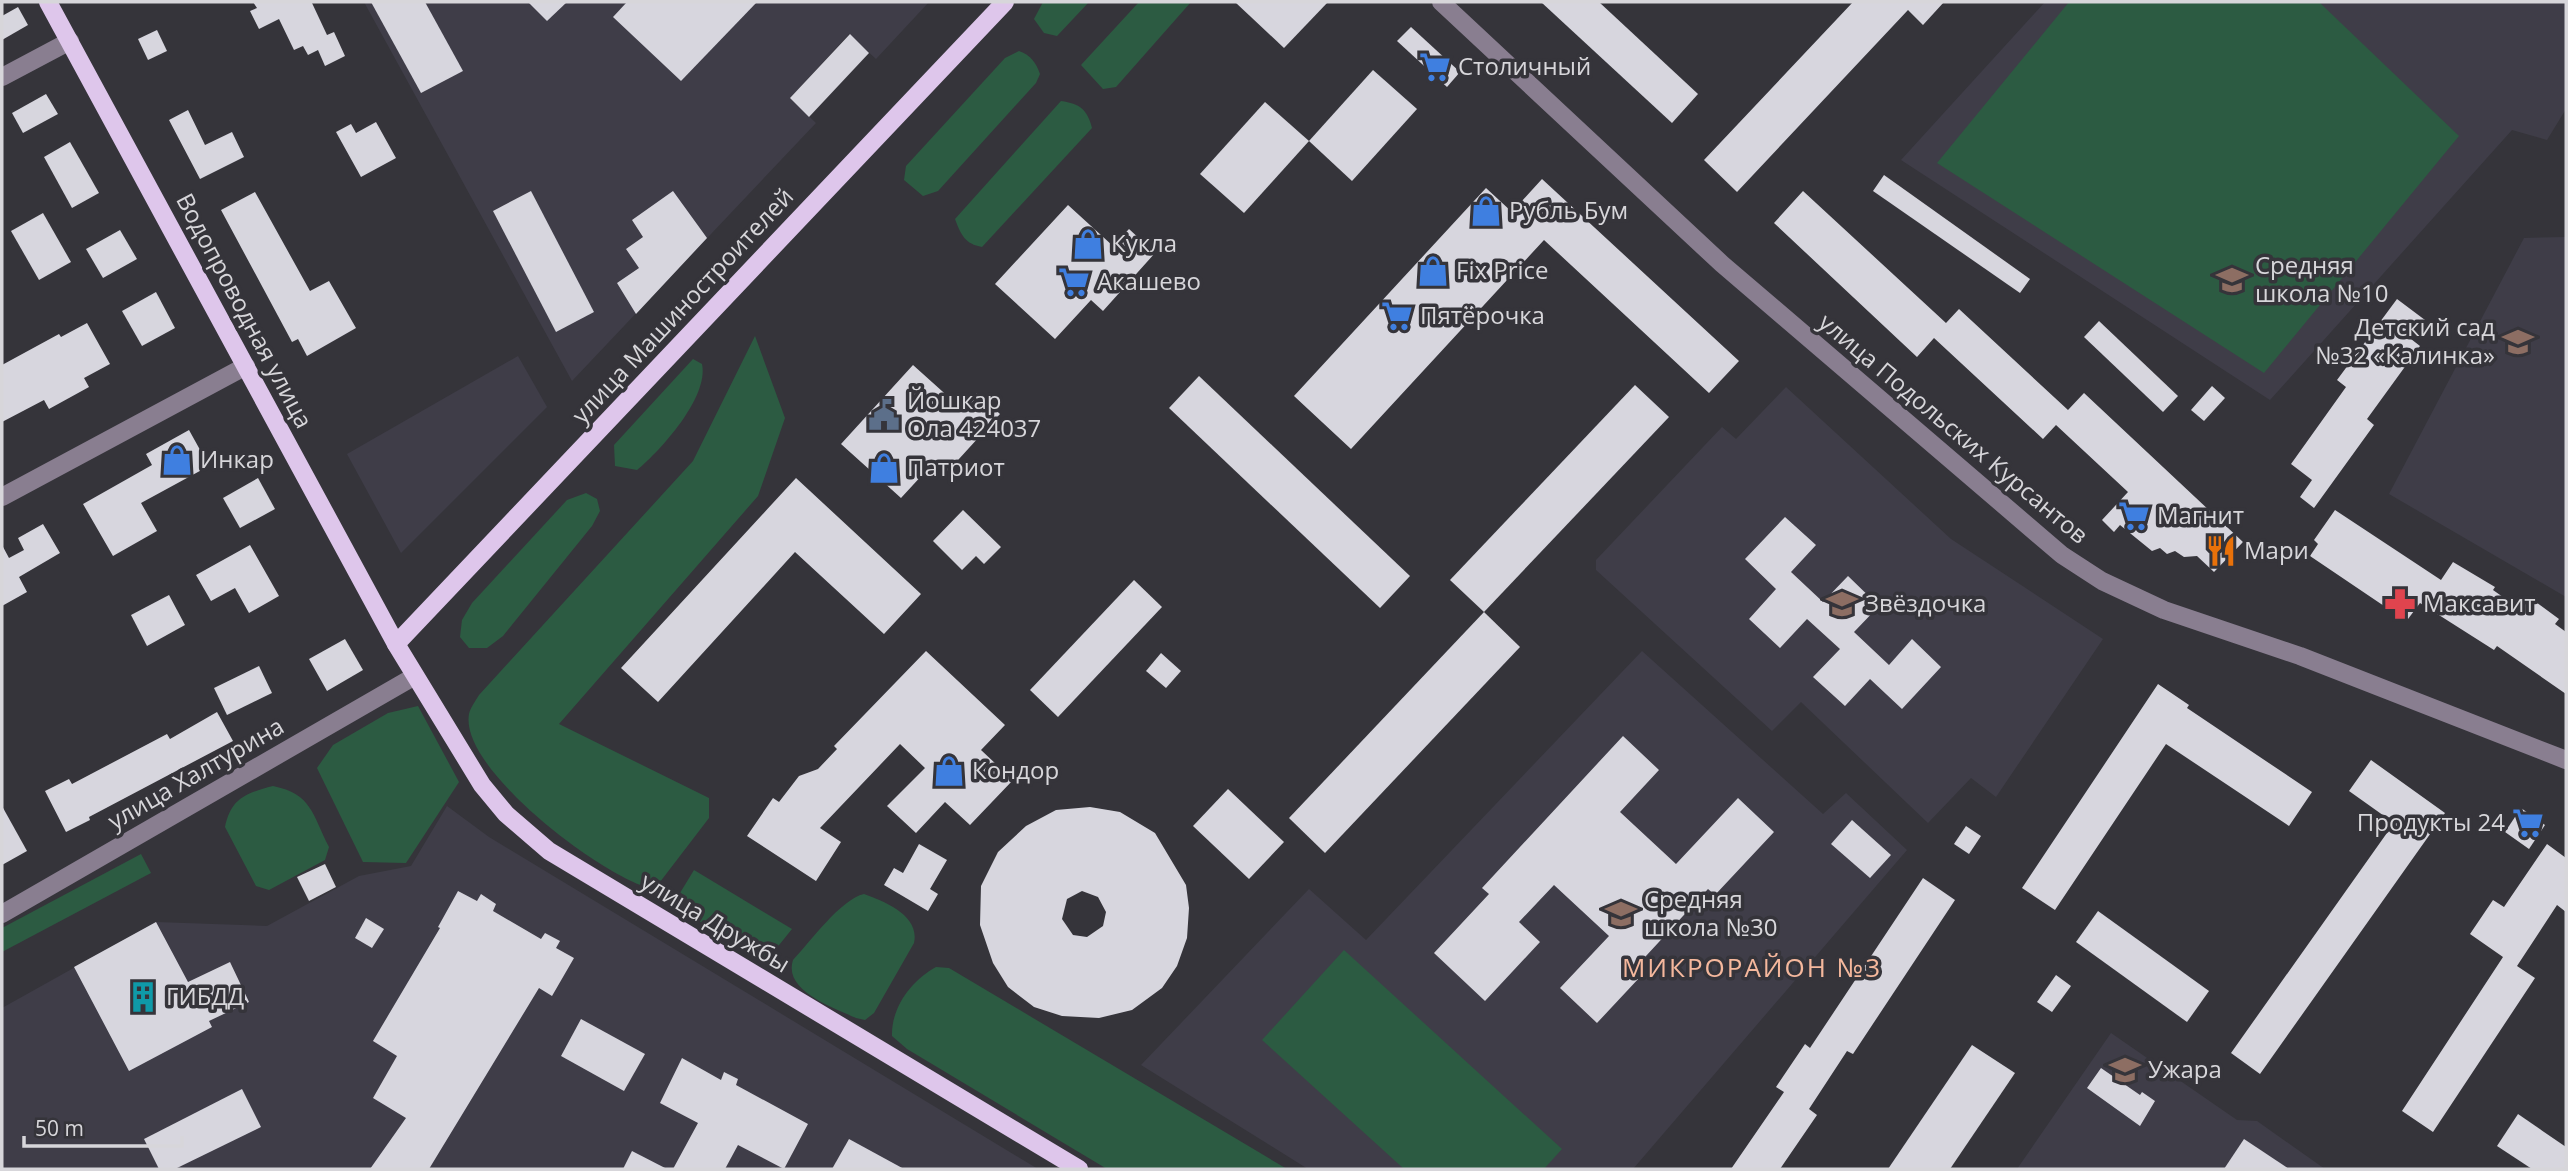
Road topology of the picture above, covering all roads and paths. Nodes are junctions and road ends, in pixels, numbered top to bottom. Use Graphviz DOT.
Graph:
graph roads {
  1 [pos="48,2"];
  2 [pos="1005,2"];
  3 [pos="1441,2"];
  4 [pos="69,41"];
  5 [pos="2,77"];
  6 [pos="246,366"];
  7 [pos="2,497"];
  8 [pos="396,644"];
  9 [pos="415,676"];
  10 [pos="2566,760"];
  11 [pos="2,914"];
  12 [pos="1079,1169"];
  1 -- 4 [label="main road, Водопроводная улица"];
  2 -- 8 [label="main road, улица Машиностроителей"];
  3 -- 10 [label="street, улица Подольских Курсантов"];
  4 -- 5 [label="street"];
  4 -- 6 [label="main road, Водопроводная улица"];
  6 -- 7 [label="street"];
  6 -- 8 [label="main road, Водопроводная улица"];
  8 -- 9 [label="main road, улица Дружбы"];
  9 -- 11 [label="street, улица Халтурина"];
  9 -- 12 [label="main road, улица Дружбы"];
}
